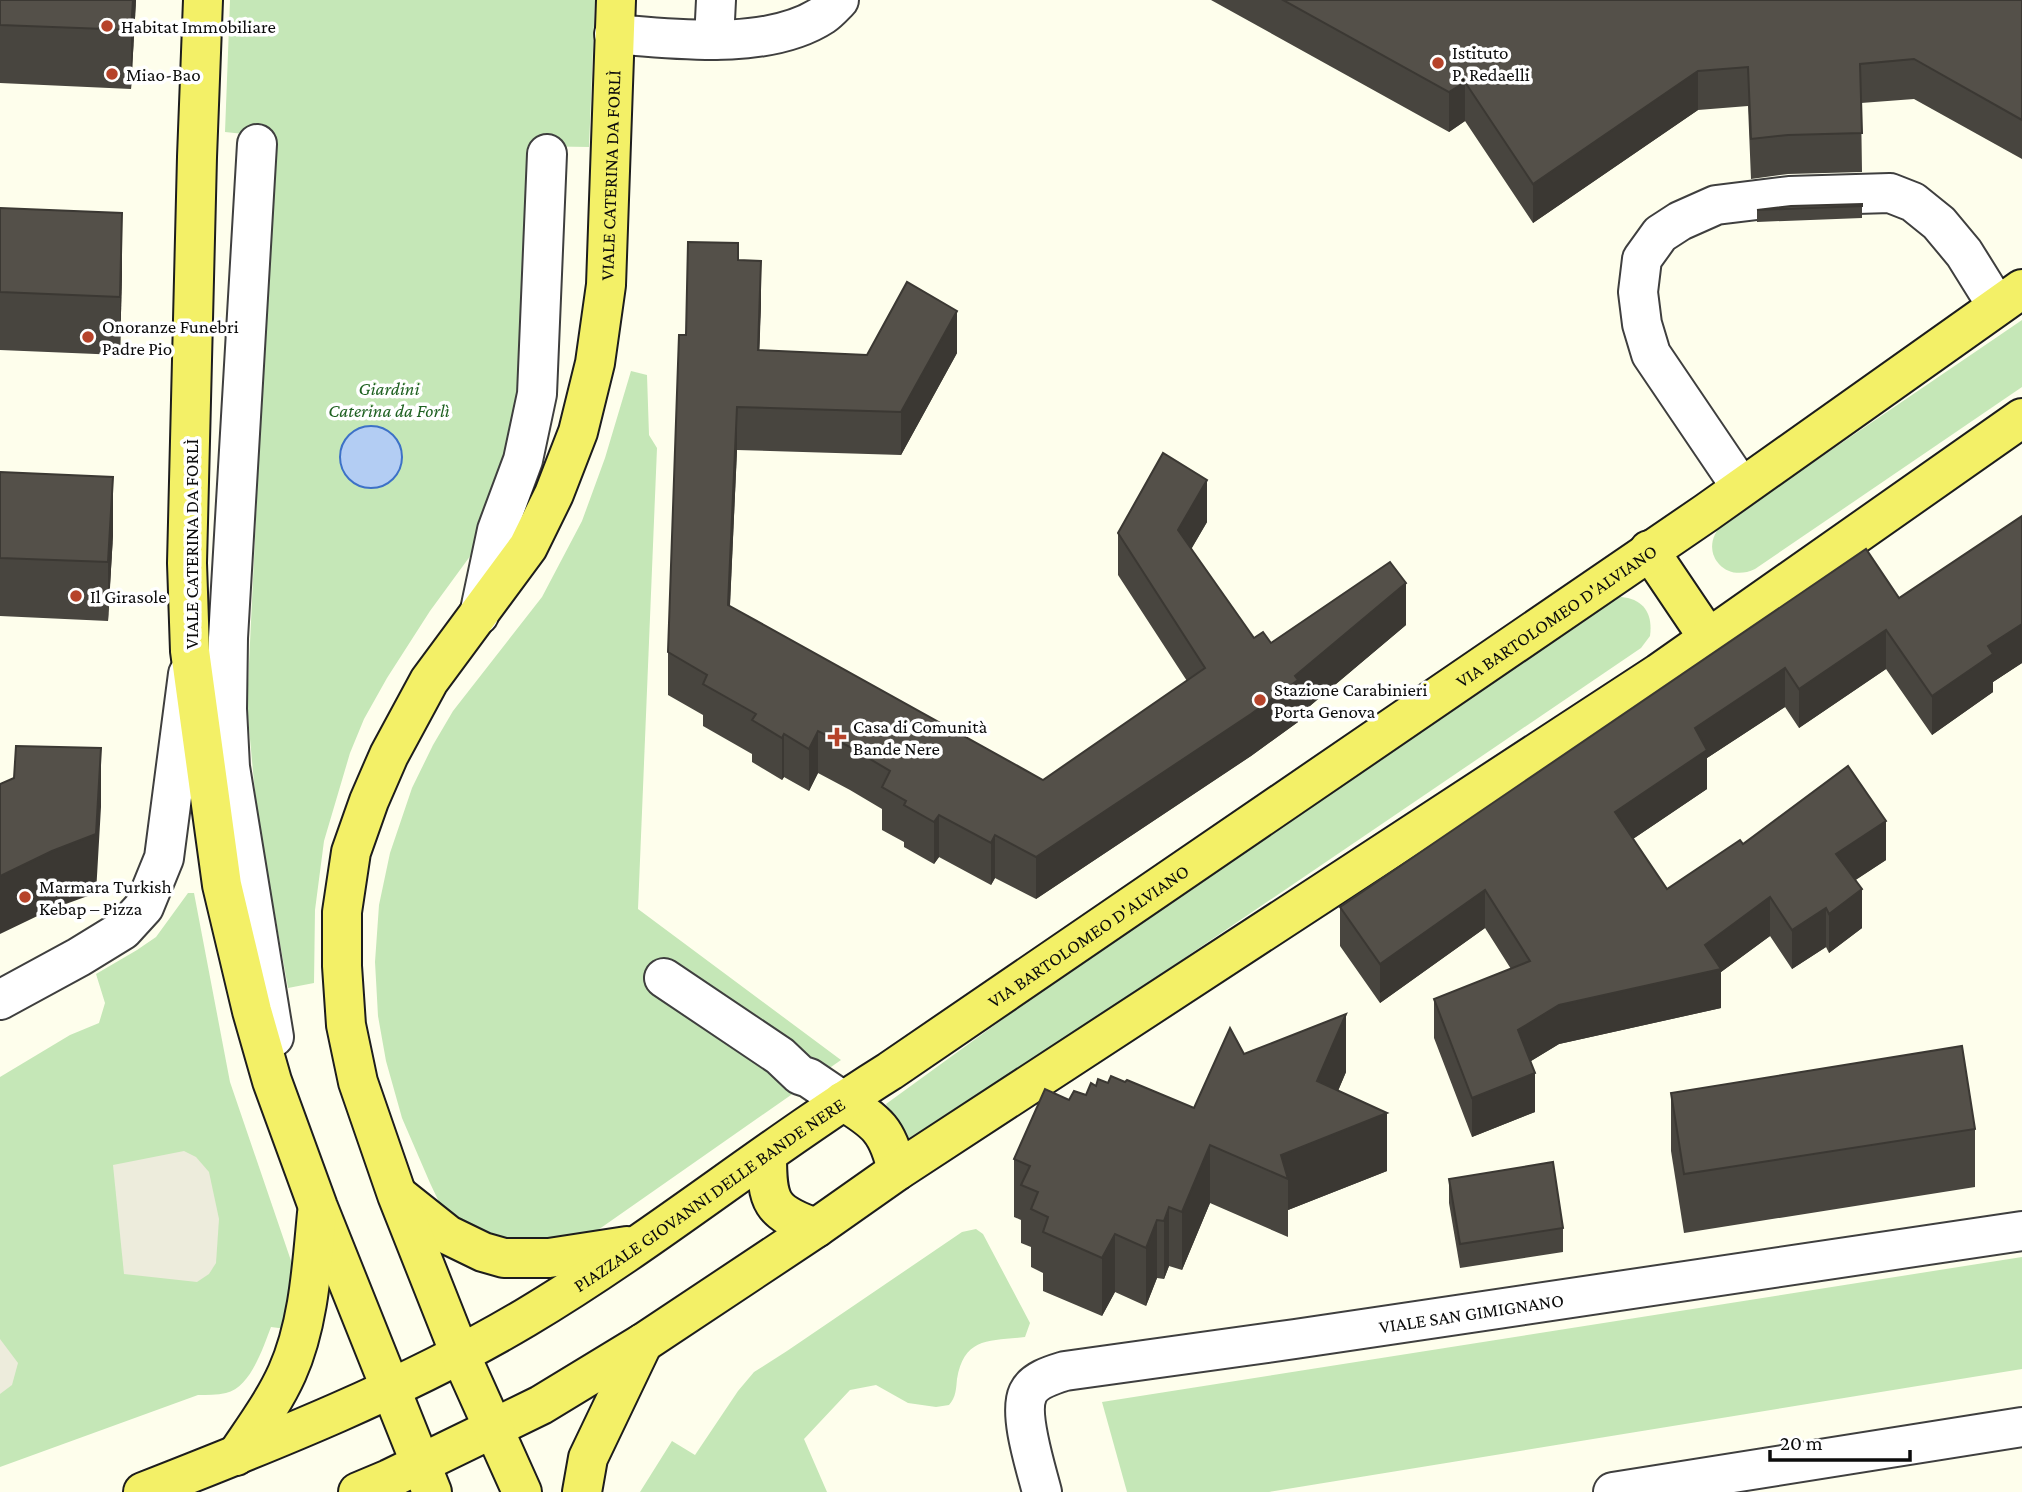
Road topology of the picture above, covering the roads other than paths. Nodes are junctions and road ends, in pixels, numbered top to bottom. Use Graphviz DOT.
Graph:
graph roads {
  1 [pos="204,0"];
  2 [pos="716,0"];
  3 [pos="839,0"];
  4 [pos="615,17"];
  5 [pos="714,40"];
  6 [pos="257,144"];
  7 [pos="547,154"];
  8 [pos="2010,298"];
  9 [pos="2022,418"];
  10 [pos="1741,487"];
  11 [pos="1650,550"];
  12 [pos="479,615"];
  13 [pos="1709,639"];
  14 [pos="190,651"];
  15 [pos="664,978"];
  16 [pos="0,1000"];
  17 [pos="272,1081"];
  18 [pos="843,1101"];
  19 [pos="767,1155"];
  20 [pos="897,1171"];
  21 [pos="397,1195"];
  22 [pos="318,1207"];
  23 [pos="816,1228"];
  24 [pos="2022,1231"];
  25 [pos="640,1244"];
  26 [pos="643,1343"];
  27 [pos="460,1354"];
  28 [pos="389,1388"];
  29 [pos="2022,1427"];
  30 [pos="492,1429"];
  31 [pos="236,1455"];
  32 [pos="426,1478"];
  33 [pos="143,1492"];
  34 [pos="358,1492"];
  35 [pos="522,1492"];
  36 [pos="582,1492"];
  37 [pos="1042,1492"];
  38 [pos="1614,1492"];
  1 -- 14 [label="main road, VIALE CATERINA DA FORLÌ"];
  2 -- 5 [label="street"];
  3 -- 5 [label="street"];
  4 -- 5 [label="street"];
  4 -- 12 [label="main road, VIALE CATERINA DA FORLÌ"];
  6 -- 17 [label="street, VIALE CATERINA DA FORLÌ"];
  7 -- 12 [label="street, VIALE CATERINA DA FORLÌ"];
  8 -- 10 [label="main road, VIA BARTOLOMEO D'ALVIANO"];
  8 -- 10 [label="street"];
  9 -- 13 [label="main road"];
  10 -- 11 [label="main road, VIA BARTOLOMEO D'ALVIANO"];
  11 -- 13 [label="main road"];
  11 -- 18 [label="main road, VIA BARTOLOMEO D'ALVIANO"];
  12 -- 21 [label="main road, VIALE CATERINA DA FORLÌ"];
  13 -- 20 [label="main road"];
  14 -- 16 [label="street"];
  14 -- 17 [label="main road, VIALE CATERINA DA FORLÌ"];
  15 -- 18 [label="street, PIAZZALE GIOVANNI DELLE BANDE NERE"];
  17 -- 22 [label="main road, VIALE CATERINA DA FORLÌ"];
  18 -- 19 [label="main road, PIAZZALE GIOVANNI DELLE BANDE NERE"];
  18 -- 20 [label="main road"];
  19 -- 23 [label="main road"];
  19 -- 25 [label="main road, PIAZZALE GIOVANNI DELLE BANDE NERE"];
  20 -- 23 [label="main road"];
  21 -- 25 [label="main road"];
  21 -- 27 [label="main road"];
  22 -- 28 [label="main road"];
  22 -- 31 [label="main road"];
  23 -- 26 [label="main road"];
  24 -- 37 [label="street, VIALE SAN GIMIGNANO"];
  25 -- 27 [label="main road, PIAZZALE GIOVANNI DELLE BANDE NERE"];
  26 -- 30 [label="main road"];
  26 -- 36 [label="main road"];
  27 -- 28 [label="main road, PIAZZALE GIOVANNI DELLE BANDE NERE"];
  27 -- 30 [label="main road"];
  28 -- 31 [label="main road, PIAZZALE GIOVANNI DELLE BANDE NERE"];
  28 -- 32 [label="main road"];
  29 -- 38 [label="street"];
  30 -- 32 [label="main road"];
  30 -- 35 [label="main road"];
  31 -- 33 [label="main road, PIAZZALE GIOVANNI DELLE BANDE NERE"];
  32 -- 34 [label="main road"];
}
